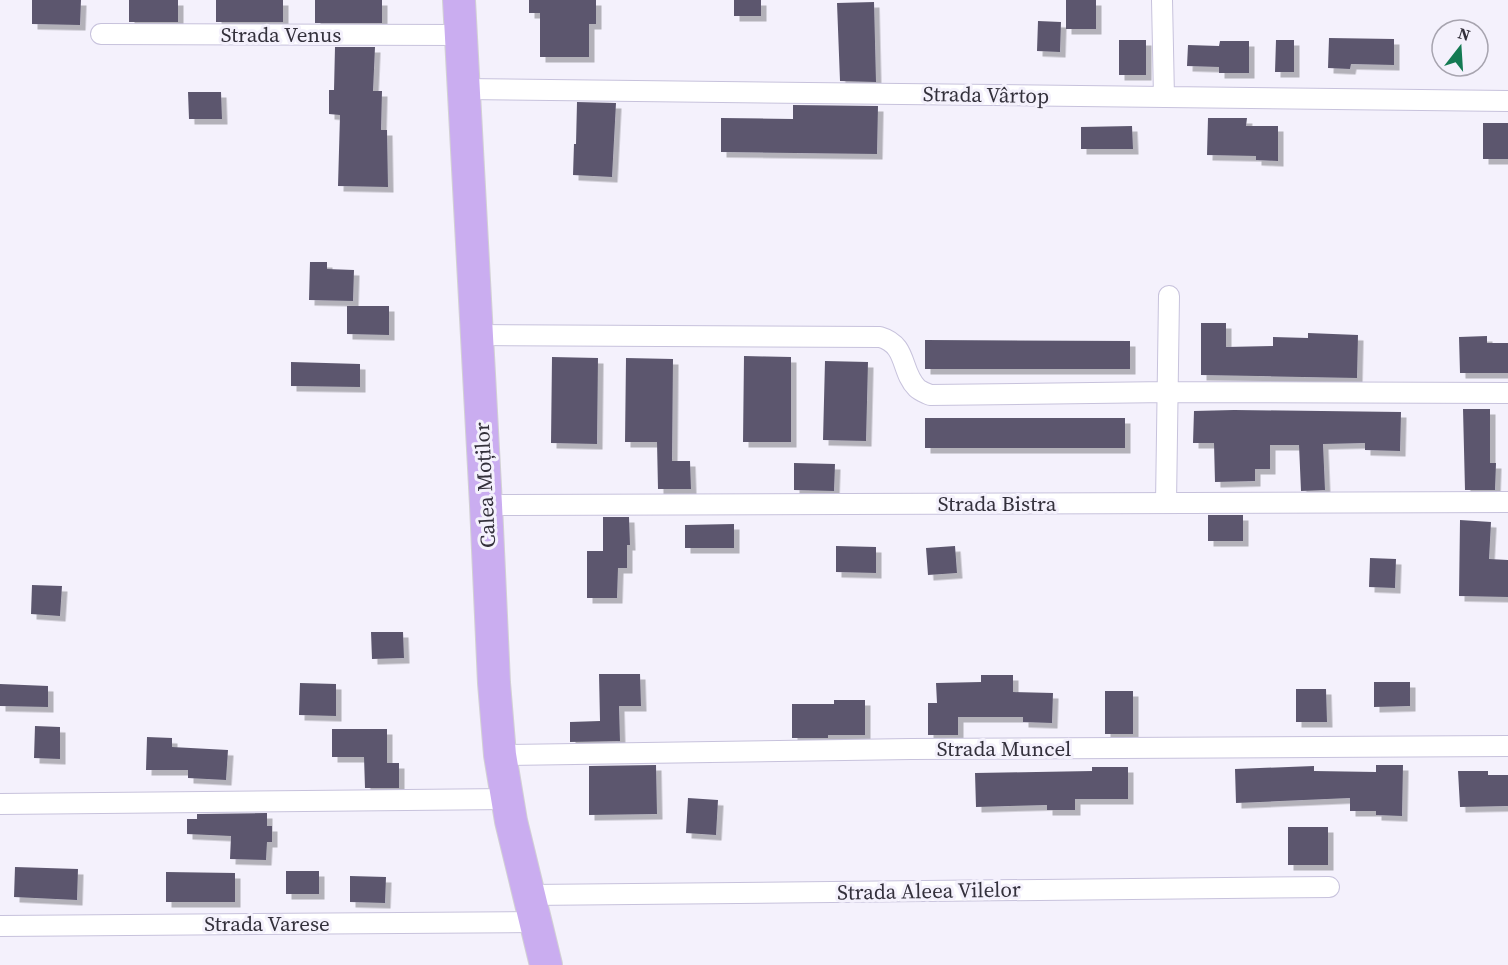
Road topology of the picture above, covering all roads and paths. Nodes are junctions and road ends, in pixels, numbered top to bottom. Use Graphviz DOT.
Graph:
graph roads {
  1 [pos="459,0"];
  2 [pos="1162,0"];
  3 [pos="101,34"];
  4 [pos="460,35"];
  5 [pos="464,89"];
  6 [pos="1164,97"];
  7 [pos="1508,101"];
  8 [pos="1169,296"];
  9 [pos="477,335"];
  10 [pos="1167,392"];
  11 [pos="1508,393"];
  12 [pos="1508,502"];
  13 [pos="1166,503"];
  14 [pos="486,505"];
  15 [pos="1508,746"];
  16 [pos="500,755"];
  17 [pos="508,799"];
  18 [pos="0,804"];
  19 [pos="1329,887"];
  20 [pos="532,908"];
  21 [pos="0,926"];
  22 [pos="546,965"];
  1 -- 4 [label="main road, Calea Moților"];
  2 -- 6 [label="street"];
  3 -- 4 [label="street, Strada Venus"];
  4 -- 5 [label="main road, Calea Moților"];
  5 -- 6 [label="street, Strada Vârtop"];
  5 -- 9 [label="main road, Calea Moților"];
  6 -- 7 [label="street, Strada Vârtop"];
  8 -- 10 [label="street"];
  9 -- 10 [label="street"];
  9 -- 14 [label="main road, Calea Moților"];
  10 -- 11 [label="street"];
  10 -- 13 [label="street"];
  12 -- 13 [label="street, Strada Bistra"];
  13 -- 14 [label="street, Strada Bistra"];
  14 -- 16 [label="main road, Calea Moților"];
  15 -- 16 [label="street, Strada Muncel"];
  16 -- 17 [label="main road, Calea Moților"];
  17 -- 18 [label="street"];
  17 -- 20 [label="main road, Calea Moților"];
  19 -- 20 [label="street, Strada Aleea Vilelor"];
  20 -- 21 [label="street, Strada Varese"];
  20 -- 22 [label="main road, Calea Moților"];
}
